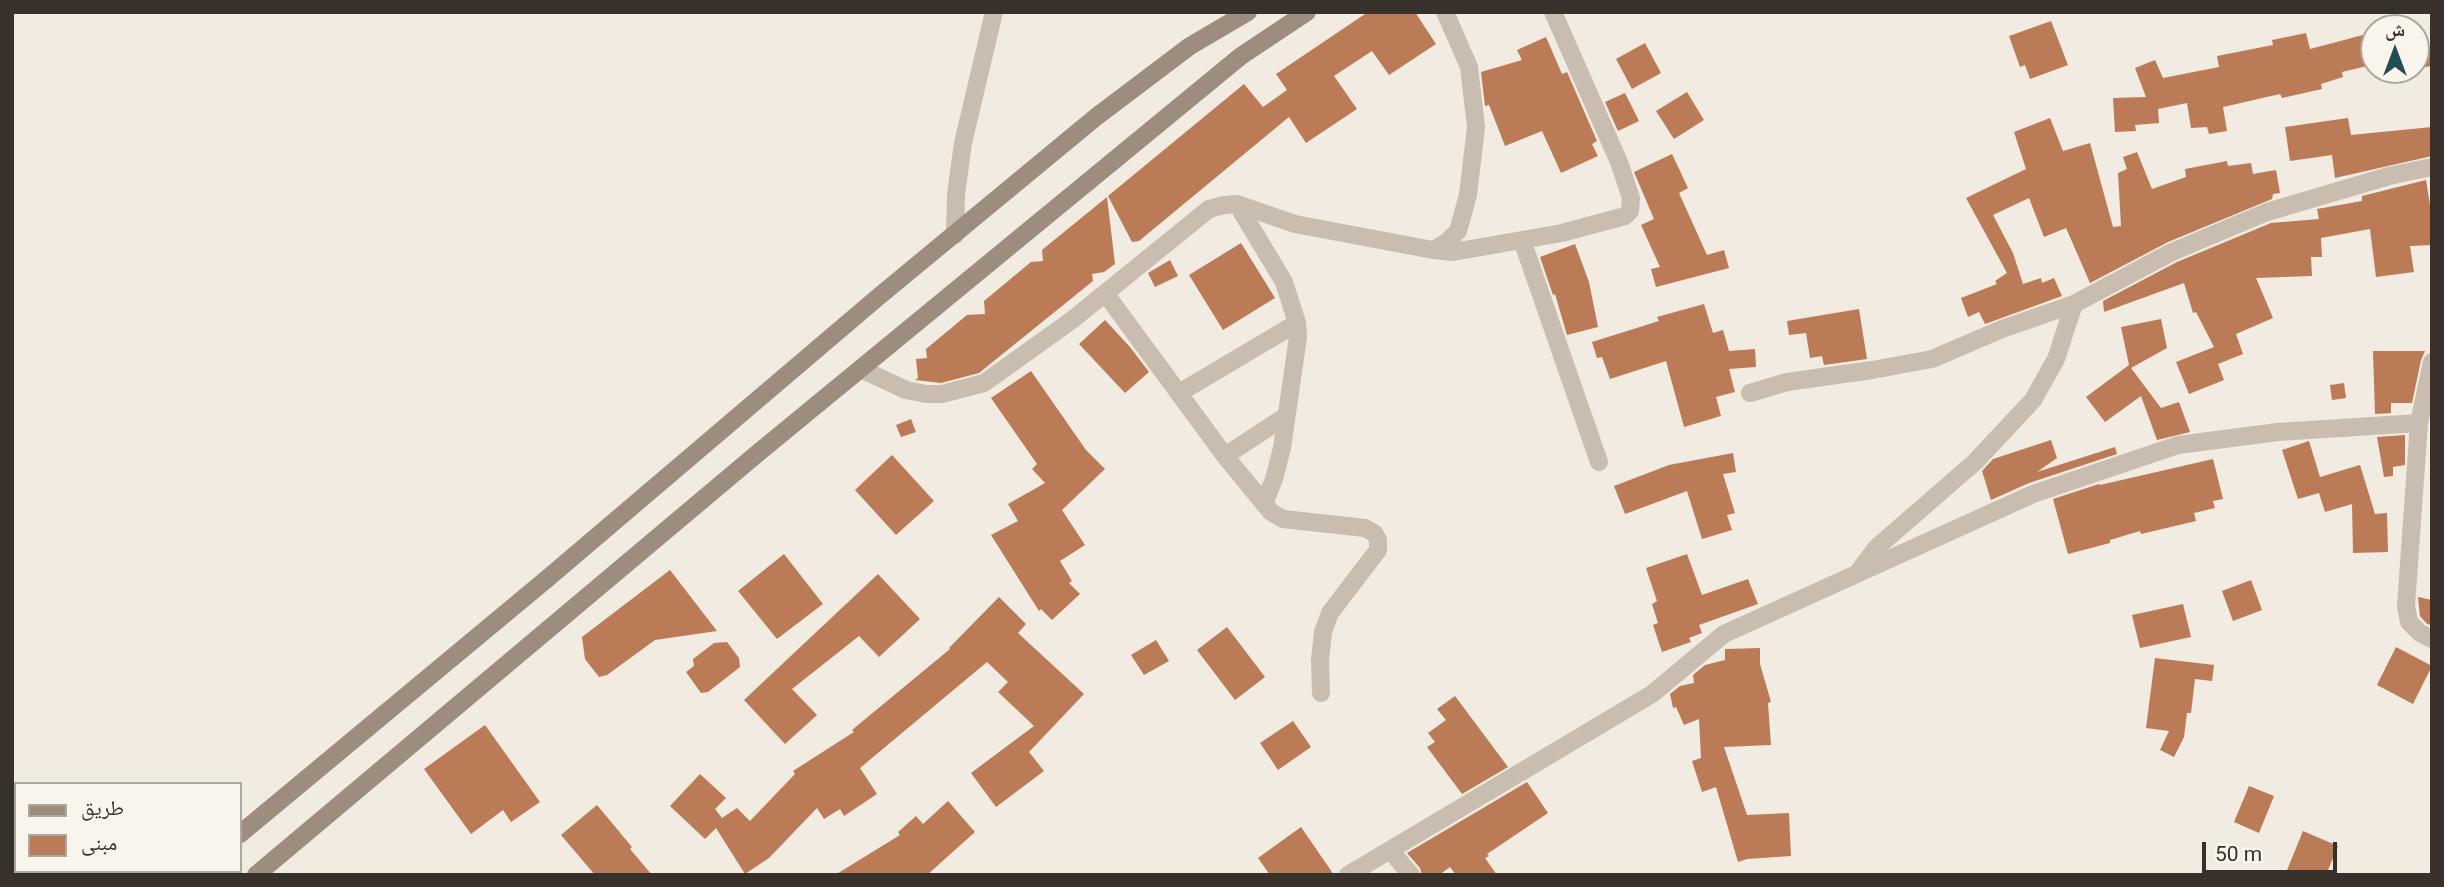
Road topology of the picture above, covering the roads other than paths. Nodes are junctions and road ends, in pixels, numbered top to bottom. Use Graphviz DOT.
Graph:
graph roads {
  1 [pos="1248,12"];
  2 [pos="1307,12"];
  3 [pos="1445,12"];
  4 [pos="1553,12"];
  5 [pos="991,15"];
  6 [pos="2432,167"];
  7 [pos="1237,204"];
  8 [pos="956,235"];
  9 [pos="1522,240"];
  10 [pos="1433,250"];
  11 [pos="1105,293"];
  12 [pos="2074,304"];
  13 [pos="1297,323"];
  14 [pos="2432,362"];
  15 [pos="862,369"];
  16 [pos="1178,393"];
  17 [pos="1750,393"];
  18 [pos="1286,416"];
  19 [pos="2423,434"];
  20 [pos="1225,456"];
  21 [pos="1599,461"];
  22 [pos="1264,504"];
  23 [pos="1856,574"];
  24 [pos="2432,639"];
  25 [pos="1321,693"];
  26 [pos="242,832"];
  27 [pos="1390,850"];
  28 [pos="256,875"];
  29 [pos="1349,875"];
  30 [pos="1411,875"];
  1 -- 8 [label="main road"];
  2 -- 15 [label="main road"];
  3 -- 10 [label="street"];
  4 -- 9 [label="street"];
  5 -- 8 [label="street"];
  6 -- 12 [label="street"];
  7 -- 10 [label="street"];
  7 -- 11 [label="street"];
  7 -- 13 [label="street"];
  8 -- 26 [label="main road"];
  9 -- 10 [label="street"];
  9 -- 21 [label="street"];
  11 -- 15 [label="street"];
  11 -- 16 [label="street"];
  12 -- 17 [label="street"];
  12 -- 23 [label="street"];
  13 -- 16 [label="street"];
  13 -- 18 [label="street"];
  14 -- 19 [label="street"];
  15 -- 28 [label="main road"];
  16 -- 20 [label="street"];
  18 -- 20 [label="street"];
  18 -- 22 [label="street"];
  19 -- 23 [label="street"];
  19 -- 24 [label="street"];
  20 -- 22 [label="street"];
  22 -- 25 [label="street"];
  23 -- 27 [label="street"];
  27 -- 29 [label="street"];
  27 -- 30 [label="street"];
}
